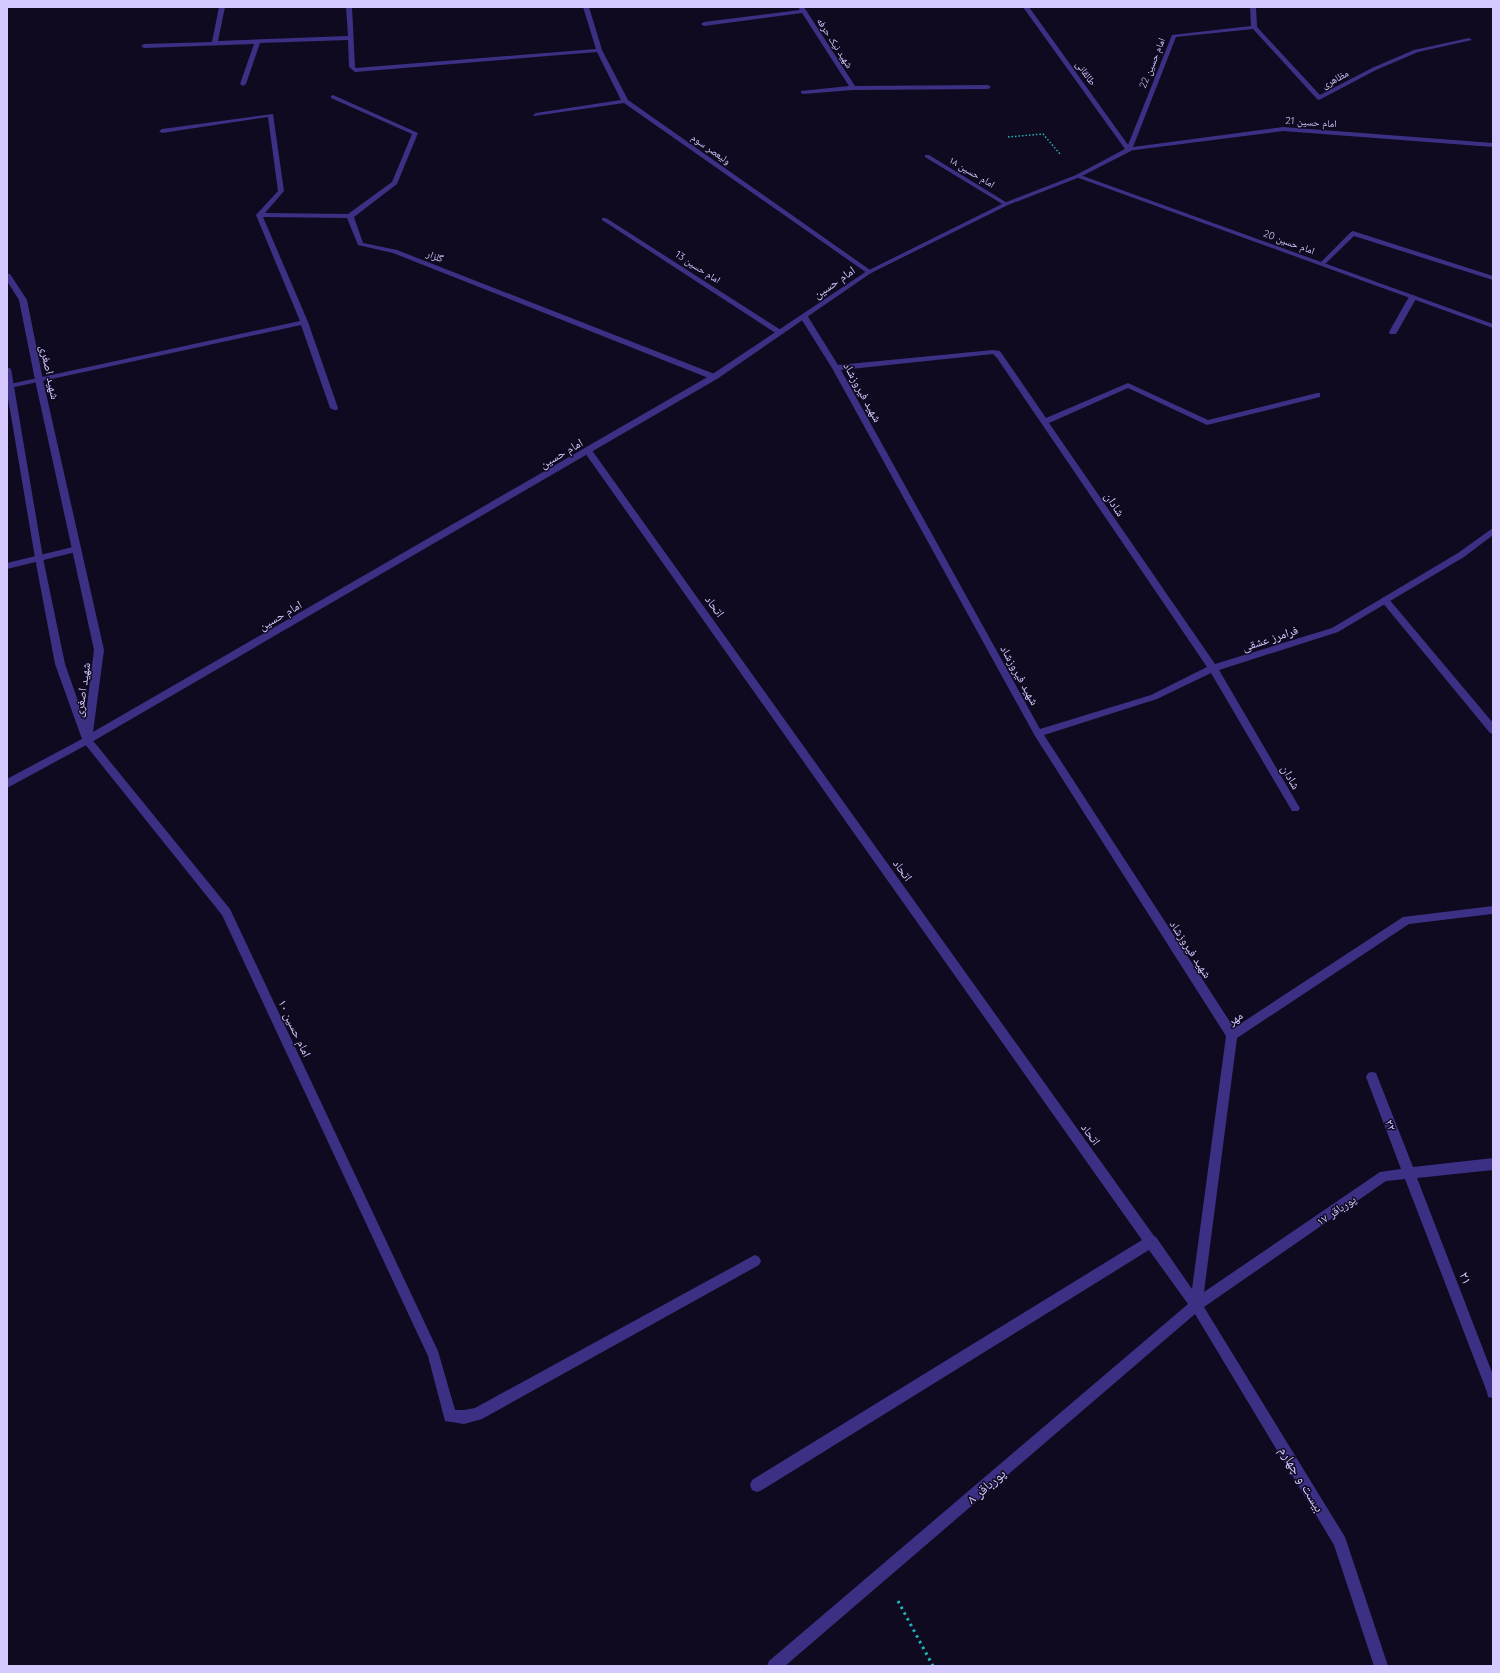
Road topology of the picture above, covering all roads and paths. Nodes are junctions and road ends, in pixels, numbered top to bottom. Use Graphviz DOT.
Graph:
graph roads {
  1 [pos="222,7"];
  2 [pos="349,7"];
  3 [pos="586,7"];
  4 [pos="1026,7"];
  5 [pos="1253,7"];
  6 [pos="802,9"];
  7 [pos="704,24"];
  8 [pos="1254,27"];
  9 [pos="351,38"];
  10 [pos="1469,40"];
  11 [pos="257,42"];
  12 [pos="215,43"];
  13 [pos="144,46"];
  14 [pos="599,50"];
  15 [pos="243,84"];
  16 [pos="988,87"];
  17 [pos="854,88"];
  18 [pos="803,92"];
  19 [pos="333,97"];
  20 [pos="624,101"];
  21 [pos="536,115"];
  22 [pos="162,131"];
  23 [pos="1008,137"];
  24 [pos="1493,145"];
  25 [pos="1129,150"];
  26 [pos="927,156"];
  27 [pos="1078,176"];
  28 [pos="1006,204"];
  29 [pos="259,215"];
  30 [pos="350,216"];
  31 [pos="604,219"];
  32 [pos="1322,264"];
  33 [pos="869,272"];
  34 [pos="7,276"];
  35 [pos="1493,278"];
  36 [pos="1413,297"];
  37 [pos="804,317"];
  38 [pos="304,322"];
  39 [pos="1493,326"];
  40 [pos="780,332"];
  41 [pos="1393,332"];
  42 [pos="836,368"];
  43 [pos="7,369"];
  44 [pos="714,377"];
  45 [pos="39,380"];
  46 [pos="10,386"];
  47 [pos="1317,395"];
  48 [pos="334,408"];
  49 [pos="1044,422"];
  50 [pos="588,451"];
  51 [pos="1493,531"];
  52 [pos="77,549"];
  53 [pos="39,558"];
  54 [pos="7,566"];
  55 [pos="1385,600"];
  56 [pos="1213,668"];
  57 [pos="1493,730"];
  58 [pos="1038,733"];
  59 [pos="87,740"];
  60 [pos="7,784"];
  61 [pos="1295,808"];
  62 [pos="1493,911"];
  63 [pos="1232,1035"];
  64 [pos="1372,1077"];
  65 [pos="1493,1164"];
  66 [pos="1410,1174"];
  67 [pos="1152,1241"];
  68 [pos="755,1261"];
  69 [pos="1196,1305"];
  70 [pos="1493,1392"];
  71 [pos="756,1485"];
  72 [pos="884,1573"];
  73 [pos="774,1666"];
  74 [pos="933,1666"];
  75 [pos="1381,1666"];
  1 -- 12 [label="street"];
  2 -- 9 [label="street"];
  3 -- 14 [label="street, ولیعصر سوم"];
  4 -- 25 [label="street, طالقانی"];
  5 -- 8 [label="street"];
  6 -- 7 [label="street"];
  6 -- 17 [label="street, شهید نیک حرفه"];
  8 -- 10 [label="street, مظاهری"];
  8 -- 25 [label="street, امام حسین 22"];
  9 -- 11 [label="street"];
  9 -- 14 [label="street"];
  11 -- 12 [label="street"];
  11 -- 15 [label="street"];
  12 -- 13 [label="street"];
  14 -- 20 [label="street, ولیعصر سوم"];
  16 -- 17 [label="street"];
  17 -- 18 [label="street"];
  19 -- 30 [label="street"];
  20 -- 21 [label="street"];
  20 -- 33 [label="street, ولیعصر سوم"];
  22 -- 29 [label="street"];
  23 -- 27 [label="path"];
  24 -- 25 [label="street, امام حسین 21"];
  25 -- 27 [label="street, امام حسین"];
  26 -- 28 [label="street, امام حسین ۱۸"];
  27 -- 28 [label="street, امام حسین"];
  27 -- 32 [label="street, امام حسین 20"];
  28 -- 33 [label="street, امام حسین"];
  29 -- 30 [label="street"];
  29 -- 38 [label="street"];
  30 -- 44 [label="street, گلزار"];
  31 -- 40 [label="street, امام حسین 13"];
  32 -- 35 [label="street"];
  32 -- 36 [label="street, امام حسین 20"];
  33 -- 37 [label="street, امام حسین"];
  34 -- 45 [label="street, شهید اصغری"];
  36 -- 39 [label="street, امام حسین 20"];
  36 -- 41 [label="street"];
  37 -- 40 [label="street, امام حسین"];
  37 -- 42 [label="street, شهید فیروزشاد"];
  38 -- 45 [label="street"];
  38 -- 48 [label="street"];
  40 -- 44 [label="street, امام حسین"];
  42 -- 49 [label="street, شادان"];
  42 -- 58 [label="street, شهید فیروزشاد"];
  43 -- 46 [label="street, شهید اصغری"];
  44 -- 50 [label="street, امام حسین"];
  45 -- 46 [label="street"];
  45 -- 52 [label="street, شهید اصغری"];
  46 -- 53 [label="street, شهید اصغری"];
  47 -- 49 [label="street"];
  49 -- 56 [label="street, شادان"];
  50 -- 59 [label="street, امام حسین"];
  50 -- 67 [label="street, اتحاد"];
  51 -- 55 [label="street, فرامرز عشقی"];
  52 -- 53 [label="street"];
  52 -- 59 [label="street, شهید اصغری"];
  53 -- 54 [label="street"];
  53 -- 59 [label="street, شهید اصغری"];
  55 -- 56 [label="street, فرامرز عشقی"];
  55 -- 57 [label="street"];
  56 -- 58 [label="street, فرامرز عشقی"];
  56 -- 61 [label="street, شادان"];
  58 -- 63 [label="street, شهید فیروزشاد"];
  59 -- 60 [label="street, امام حسین"];
  59 -- 68 [label="street, امام حسین ۱۰"];
  62 -- 63 [label="street, مهر"];
  63 -- 69 [label="street, مهر"];
  64 -- 66 [label="street, ۲۲"];
  65 -- 66 [label="street, پورباقر ۱۷"];
  66 -- 69 [label="street, پورباقر ۱۷"];
  66 -- 70 [label="street, ۲۱"];
  67 -- 69 [label="street, اتحاد"];
  67 -- 71 [label="street"];
  69 -- 72 [label="street, پورباقر ۸"];
  69 -- 75 [label="street, بیست و چهارم"];
  72 -- 73 [label="street, پورباقر ۸"];
  72 -- 74 [label="path"];
}
